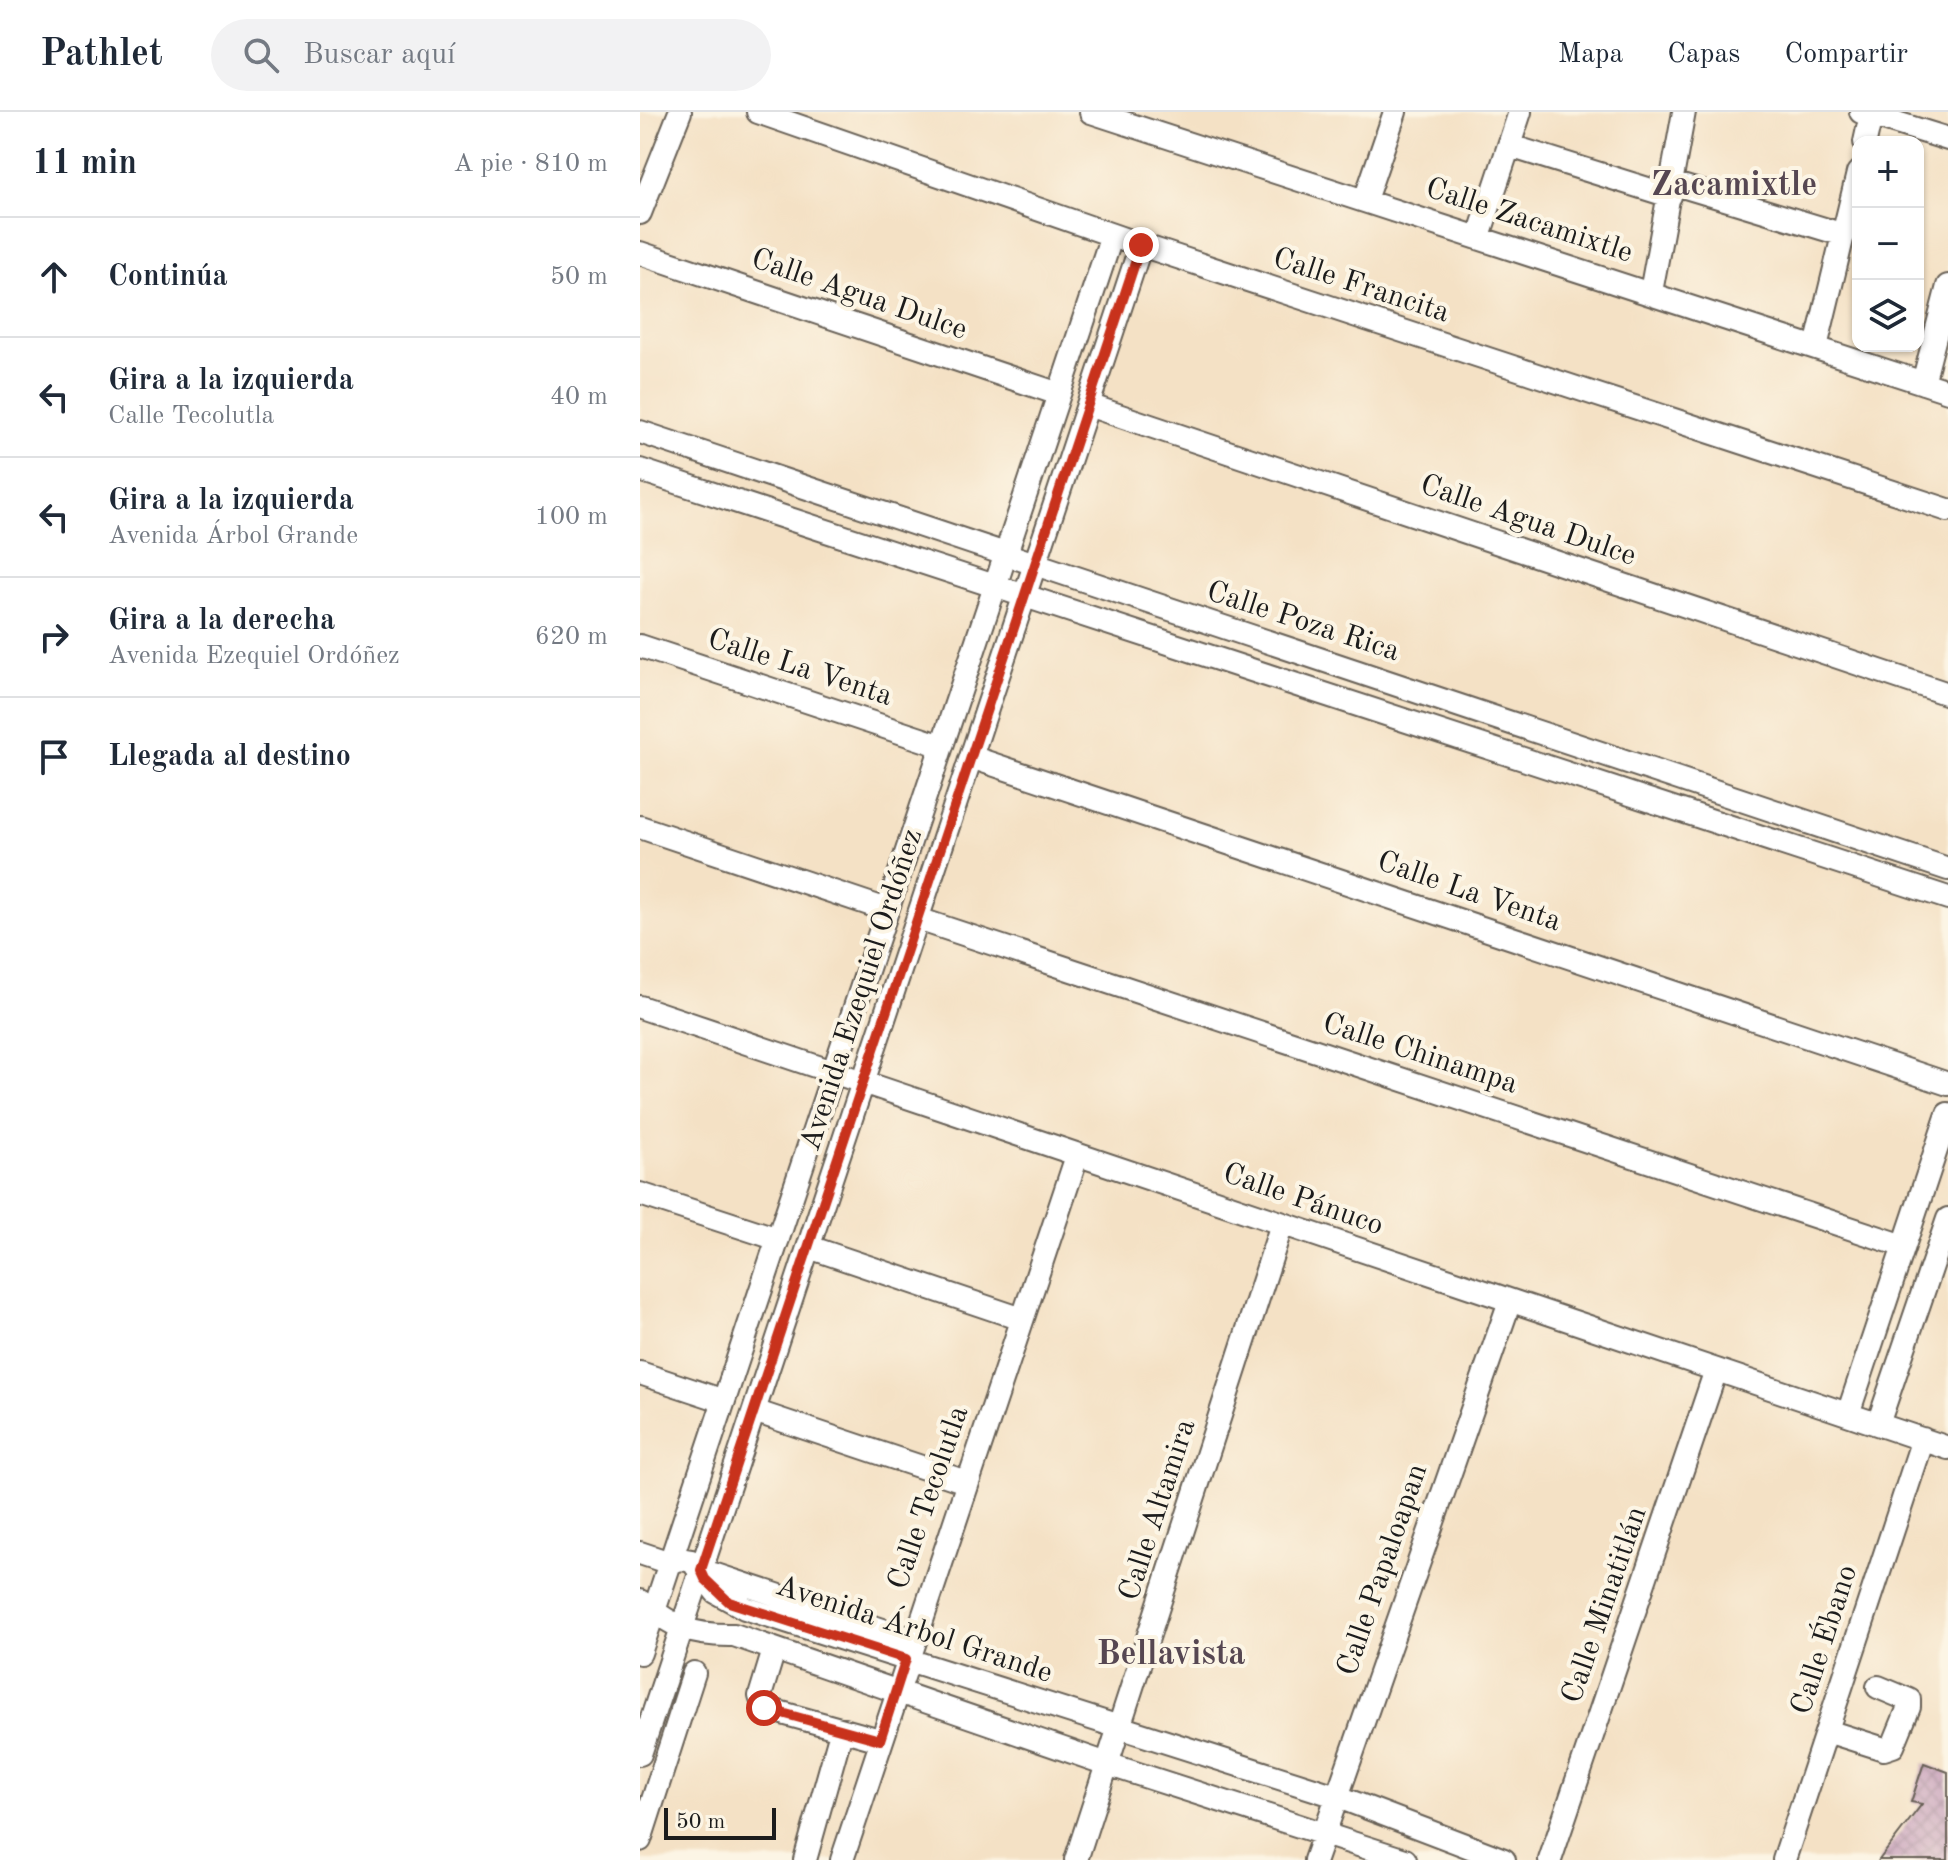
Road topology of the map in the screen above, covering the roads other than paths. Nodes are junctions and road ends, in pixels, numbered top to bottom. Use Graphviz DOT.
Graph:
graph roads {
  1 [pos="680,112"];
  2 [pos="758,112"];
  3 [pos="1091,112"];
  4 [pos="1395,112"];
  5 [pos="1520,112"];
  6 [pos="1684,112"];
  7 [pos="1866,114"];
  8 [pos="1865,136"];
  9 [pos="1948,139"];
  10 [pos="1510,146"];
  11 [pos="1671,190"];
  12 [pos="1365,200"];
  13 [pos="1852,200"];
  14 [pos="640,213"];
  15 [pos="1112,235"];
  16 [pos="1844,235"];
  17 [pos="1479,236"];
  18 [pos="1141,245"];
  19 [pos="640,253"];
  20 [pos="1948,286"];
  21 [pos="1651,292"];
  22 [pos="1816,347"];
  23 [pos="1923,383"];
  24 [pos="1948,391"];
  25 [pos="1059,394"];
  26 [pos="1088,405"];
  27 [pos="640,432"];
  28 [pos="640,470"];
  29 [pos="1948,510"];
  30 [pos="1005,554"];
  31 [pos="1035,564"];
  32 [pos="995,586"];
  33 [pos="1025,596"];
  34 [pos="640,646"];
  35 [pos="1948,694"];
  36 [pos="1487,715"];
  37 [pos="1545,734"];
  38 [pos="1474,743"];
  39 [pos="942,746"];
  40 [pos="971,757"];
  41 [pos="1534,763"];
  42 [pos="640,827"];
  43 [pos="1948,869"];
  44 [pos="1948,898"];
  45 [pos="887,910"];
  46 [pos="918,919"];
  47 [pos="640,1007"];
  48 [pos="834,1071"];
  49 [pos="864,1081"];
  50 [pos="1948,1084"];
  51 [pos="1948,1114"];
  52 [pos="1077,1156"];
  53 [pos="640,1194"];
  54 [pos="1948,1219"];
  55 [pos="1282,1224"];
  56 [pos="778,1239"];
  57 [pos="1904,1246"];
  58 [pos="809,1247"];
  59 [pos="1941,1261"];
  60 [pos="1510,1301"];
  61 [pos="1022,1319"];
  62 [pos="1716,1370"];
  63 [pos="640,1373"];
  64 [pos="724,1401"];
  65 [pos="754,1411"];
  66 [pos="1848,1414"];
  67 [pos="1878,1424"];
  68 [pos="1923,1439"];
  69 [pos="1948,1448"];
  70 [pos="966,1482"];
  71 [pos="640,1553"];
  72 [pos="670,1563"];
  73 [pos="701,1570"];
  74 [pos="647,1606"];
  75 [pos="681,1630"];
  76 [pos="774,1650"];
  77 [pos="910,1650"];
  78 [pos="640,1653"];
  79 [pos="694,1673"];
  80 [pos="1878,1687"];
  81 [pos="895,1692"];
  82 [pos="1119,1727"];
  83 [pos="1827,1731"];
  84 [pos="841,1732"];
  85 [pos="880,1740"];
  86 [pos="640,1754"];
  87 [pos="1107,1764"];
  88 [pos="1336,1796"];
  89 [pos="1324,1833"];
  90 [pos="640,1840"];
  91 [pos="805,1860"];
  92 [pos="842,1860"];
  93 [pos="1076,1860"];
  94 [pos="1315,1860"];
  95 [pos="1405,1860"];
  96 [pos="1504,1860"];
  97 [pos="1550,1860"];
  98 [pos="1784,1860"];
  1 -- 14 [label="street"];
  2 -- 15 [label="street, Calle Francita"];
  3 -- 12 [label="street, Calle Zacamixtle"];
  4 -- 12 [label="street"];
  5 -- 10 [label="street"];
  6 -- 11 [label="street"];
  7 -- 8 [label="street"];
  7 -- 9 [label="street"];
  10 -- 11 [label="street"];
  10 -- 17 [label="street"];
  11 -- 16 [label="street"];
  11 -- 21 [label="street"];
  12 -- 17 [label="street, Calle Zacamixtle"];
  13 -- 16 [label="street"];
  15 -- 18 [label="street, Calle Francita"];
  15 -- 25 [label="street, Avenida Ezequiel Ordóñez"];
  16 -- 22 [label="street"];
  17 -- 21 [label="street, Calle Zacamixtle"];
  18 -- 26 [label="street, Avenida Ezequiel Ordóñez"];
  18 -- 29 [label="street, Calle Francita"];
  19 -- 25 [label="street, Calle Agua Dulce"];
  20 -- 23 [label="street"];
  21 -- 22 [label="street, Calle Zacamixtle"];
  22 -- 23 [label="street, Calle Zacamixtle"];
  23 -- 24 [label="street, Calle Zacamixtle"];
  25 -- 30 [label="street, Avenida Ezequiel Ordóñez"];
  26 -- 31 [label="street, Avenida Ezequiel Ordóñez"];
  26 -- 35 [label="street, Calle Agua Dulce"];
  27 -- 30 [label="street, Calle Poza Rica"];
  28 -- 32 [label="street, Calle Poza Rica"];
  30 -- 31 [label="street, Calle Poza Rica"];
  30 -- 32 [label="street, Avenida Ezequiel Ordóñez"];
  31 -- 33 [label="street, Avenida Ezequiel Ordóñez"];
  31 -- 36 [label="street, Calle Poza Rica"];
  32 -- 33 [label="street, Calle Poza Rica"];
  32 -- 39 [label="street, Avenida Ezequiel Ordóñez"];
  33 -- 38 [label="street, Calle Poza Rica"];
  33 -- 40 [label="street, Avenida Ezequiel Ordóñez"];
  34 -- 39 [label="street, Calle La Venta"];
  36 -- 37 [label="street, Calle Poza Rica"];
  36 -- 38 [label="street"];
  37 -- 41 [label="street"];
  37 -- 43 [label="street, Calle Poza Rica"];
  38 -- 41 [label="street, Calle Poza Rica"];
  39 -- 45 [label="street, Avenida Ezequiel Ordóñez"];
  40 -- 46 [label="street, Avenida Ezequiel Ordóñez"];
  40 -- 50 [label="street, Calle La Venta"];
  41 -- 44 [label="street, Calle Poza Rica"];
  42 -- 45 [label="street"];
  45 -- 48 [label="street, Avenida Ezequiel Ordóñez"];
  46 -- 49 [label="street, Avenida Ezequiel Ordóñez"];
  46 -- 57 [label="street, Calle Chinampa"];
  47 -- 48 [label="street, Calle Pánuco"];
  48 -- 49 [label="street, Calle Pánuco"];
  48 -- 56 [label="street, Avenida Ezequiel Ordóñez"];
  49 -- 52 [label="street, Calle Pánuco"];
  49 -- 58 [label="street, Avenida Ezequiel Ordóñez"];
  51 -- 57 [label="street"];
  52 -- 55 [label="street, Calle Pánuco"];
  52 -- 61 [label="street, Calle Tecolutla"];
  53 -- 56 [label="street"];
  54 -- 59 [label="street"];
  55 -- 60 [label="street, Calle Pánuco"];
  55 -- 82 [label="street, Calle Altamira"];
  56 -- 64 [label="street, Avenida Ezequiel Ordóñez"];
  57 -- 66 [label="street"];
  58 -- 61 [label="street"];
  58 -- 65 [label="street, Avenida Ezequiel Ordóñez"];
  59 -- 67 [label="street"];
  60 -- 62 [label="street, Calle Pánuco"];
  60 -- 88 [label="street, Calle Papaloapan"];
  61 -- 70 [label="street, Calle Tecolutla"];
  62 -- 66 [label="street, Calle Pánuco"];
  62 -- 97 [label="street, Calle Minatitlán"];
  63 -- 64 [label="street"];
  64 -- 72 [label="street, Avenida Ezequiel Ordóñez"];
  65 -- 70 [label="street"];
  65 -- 73 [label="street, Avenida Ezequiel Ordóñez"];
  66 -- 67 [label="street, Calle Pánuco"];
  67 -- 68 [label="street, Calle Pánuco"];
  68 -- 69 [label="street, Calle Pánuco"];
  68 -- 83 [label="street, Calle Ébano"];
  70 -- 77 [label="street, Calle Tecolutla"];
  71 -- 72 [label="street"];
  72 -- 73 [label="street"];
  72 -- 74 [label="street, Avenida Ezequiel Ordóñez"];
  73 -- 75 [label="street, Avenida Ezequiel Ordóñez"];
  73 -- 77 [label="street, Avenida Árbol Grande"];
  74 -- 75 [label="street, Avenida Árbol Grande"];
  74 -- 78 [label="street, Avenida Ezequiel Ordóñez"];
  75 -- 76 [label="street, Avenida Árbol Grande"];
  75 -- 86 [label="street, Avenida Ezequiel Ordóñez"];
  76 -- 81 [label="street, Avenida Árbol Grande"];
  76 -- 84 [label="street"];
  77 -- 81 [label="street, Calle Tecolutla"];
  77 -- 82 [label="street, Avenida Árbol Grande"];
  79 -- 90 [label="street"];
  80 -- 83 [label="street"];
  81 -- 85 [label="street, Calle Tecolutla"];
  81 -- 87 [label="street, Avenida Árbol Grande"];
  82 -- 87 [label="street, Calle Altamira"];
  82 -- 88 [label="street, Avenida Árbol Grande"];
  83 -- 98 [label="street, Calle Ébano"];
  84 -- 85 [label="street"];
  84 -- 91 [label="street"];
  85 -- 92 [label="street, Calle Tecolutla"];
  87 -- 89 [label="street, Avenida Árbol Grande"];
  87 -- 93 [label="street, Calle Altamira"];
  88 -- 89 [label="street, Calle Papaloapan"];
  88 -- 96 [label="street, Avenida Árbol Grande"];
  89 -- 94 [label="street, Calle Papaloapan"];
  89 -- 95 [label="street, Avenida Árbol Grande"];
}
